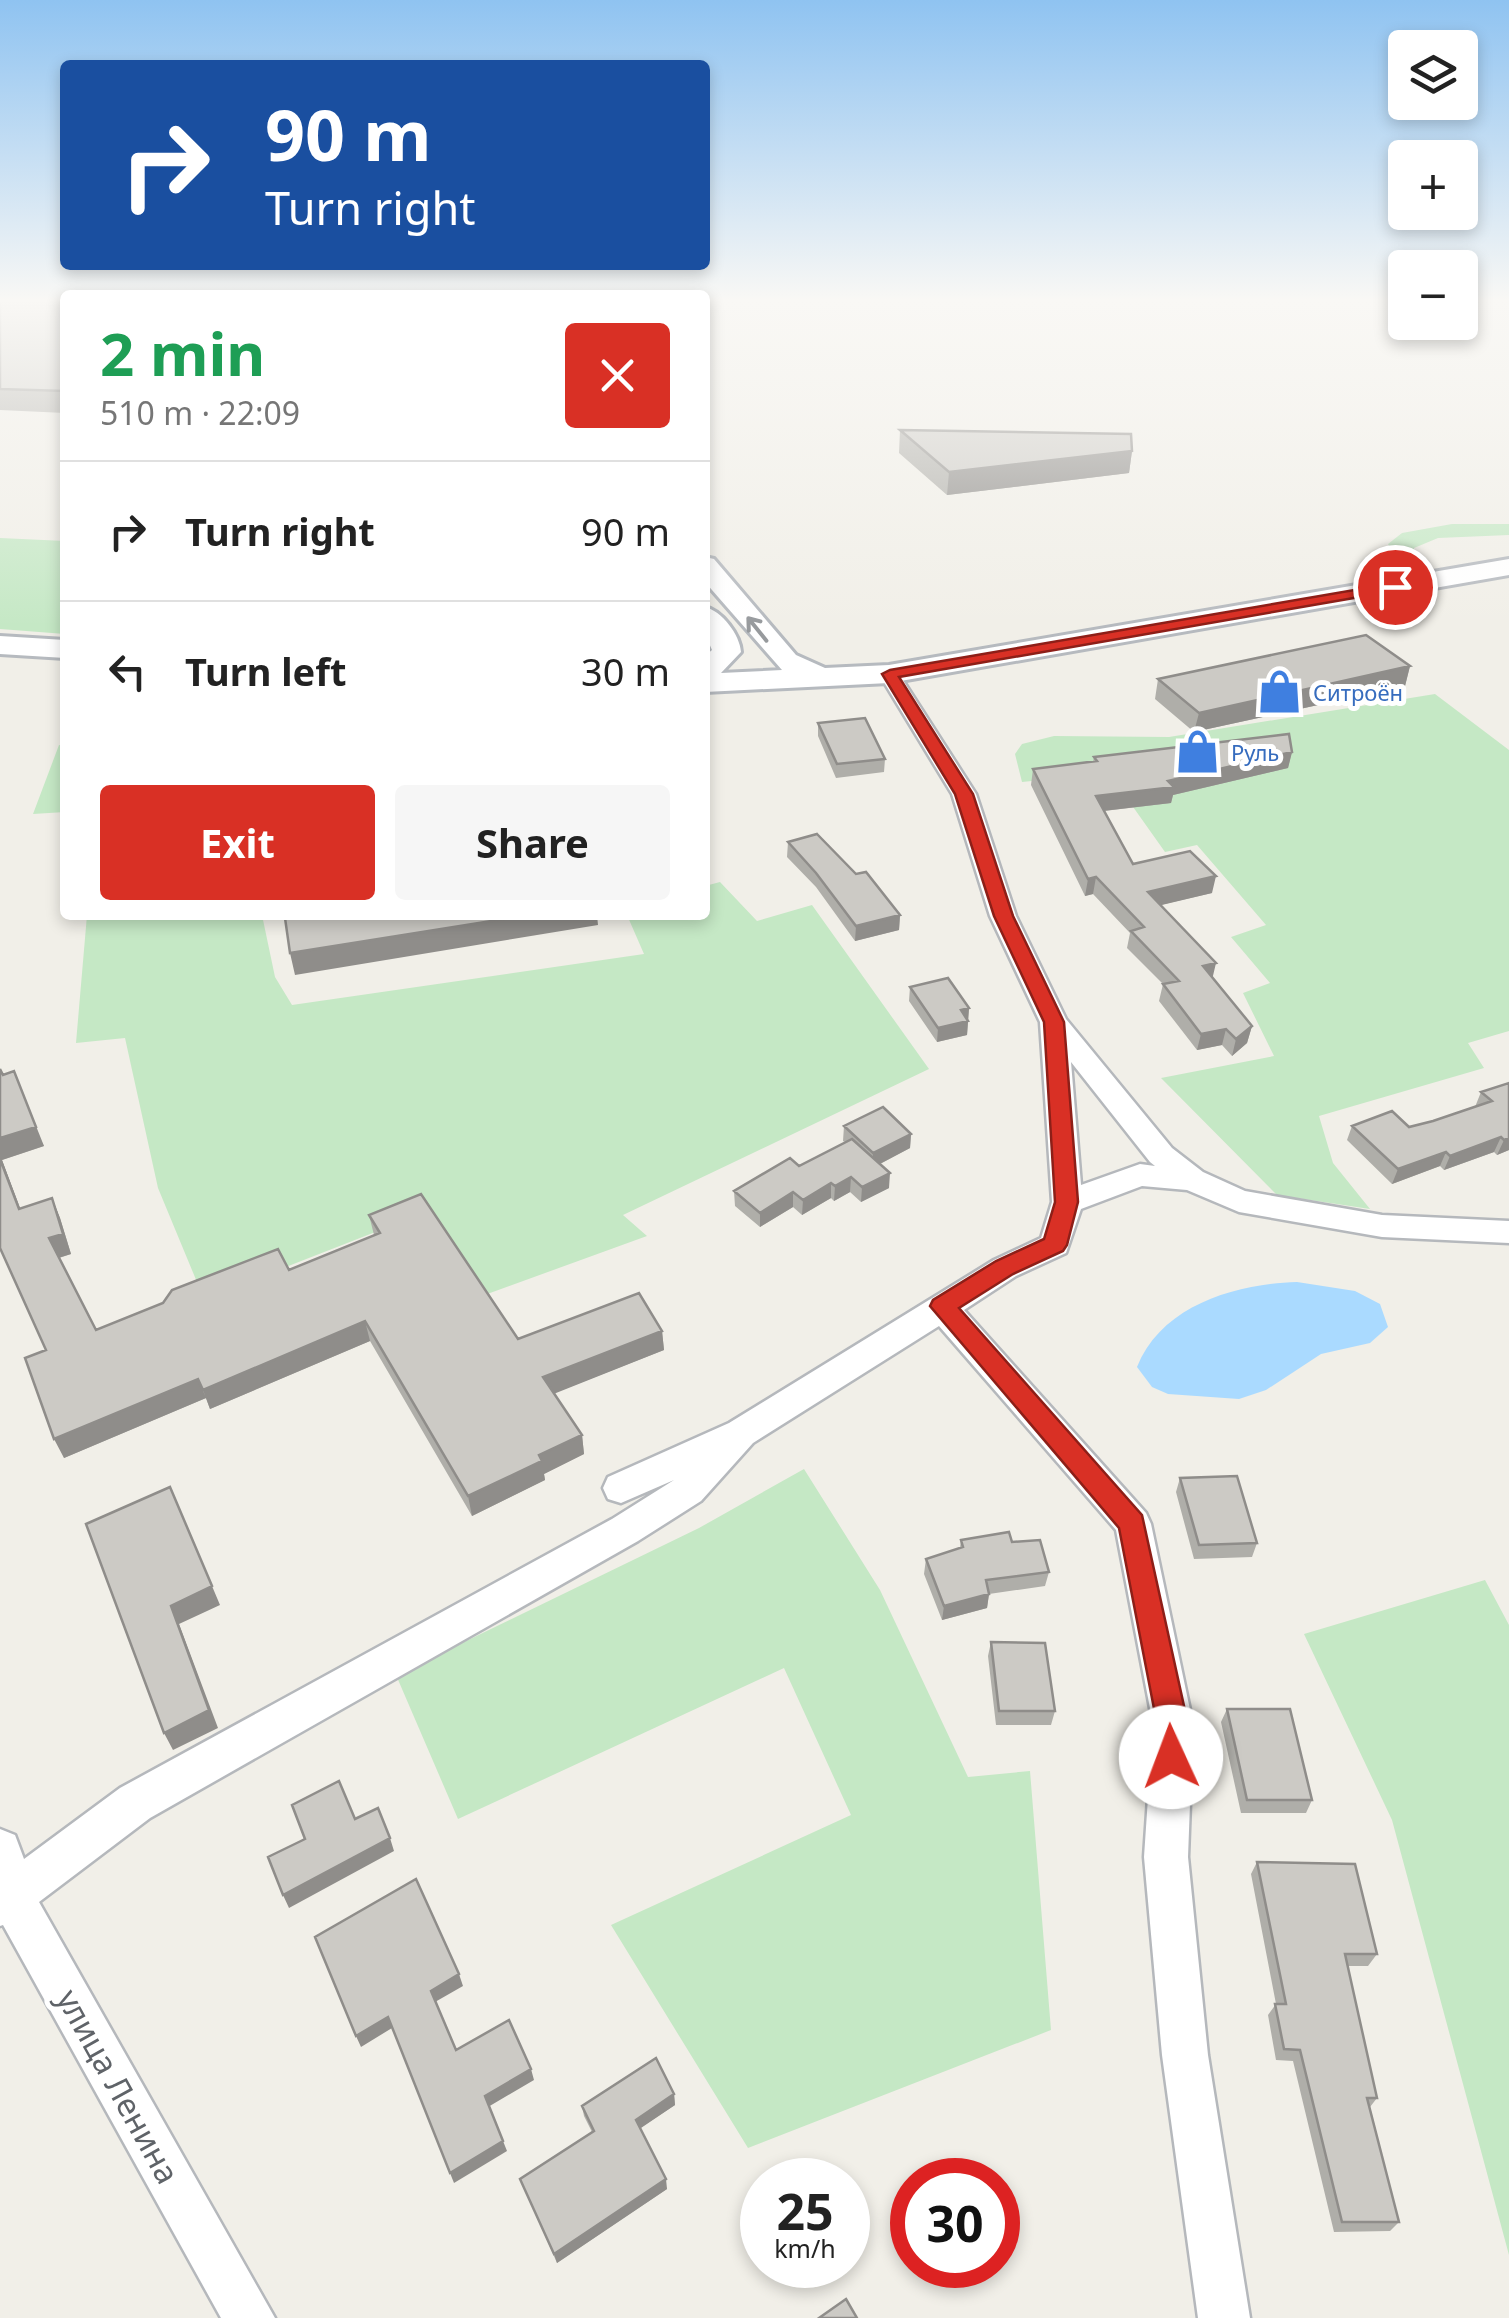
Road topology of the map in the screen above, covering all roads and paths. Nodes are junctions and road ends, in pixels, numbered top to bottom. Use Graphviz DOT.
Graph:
graph roads {
  1 [pos="1509,567"];
  2 [pos="710,571"];
  3 [pos="710,621"];
  4 [pos="0,645"];
  5 [pos="60,649"];
  6 [pos="710,667"];
  7 [pos="890,674"];
  8 [pos="822,678"];
  9 [pos="710,682"];
  10 [pos="1054,1022"];
  11 [pos="1192,1180"];
  12 [pos="1066,1202"];
  13 [pos="1509,1232"];
  14 [pos="942,1306"];
  15 [pos="740,1433"];
  16 [pos="620,1488"];
  17 [pos="0,1850"];
  18 [pos="6,1900"];
  19 [pos="249,2318"];
  20 [pos="1224,2318"];
  1 -- 7 [label="main road"];
  8 -- 2 [label="main road, one-way"];
  3 -- 6 [label="main road"];
  4 -- 5 [label="main road"];
  7 -- 8 [label="main road"];
  7 -- 10 [label="street"];
  8 -- 9 [label="main road"];
  10 -- 11 [label="street"];
  10 -- 12 [label="street"];
  11 -- 12 [label="street"];
  11 -- 13 [label="street"];
  12 -- 14 [label="street"];
  14 -- 15 [label="street"];
  14 -- 20 [label="street"];
  15 -- 16 [label="street"];
  15 -- 18 [label="street"];
  17 -- 18 [label="street, улица Ленина"];
  18 -- 19 [label="street, улица Ленина"];
}
